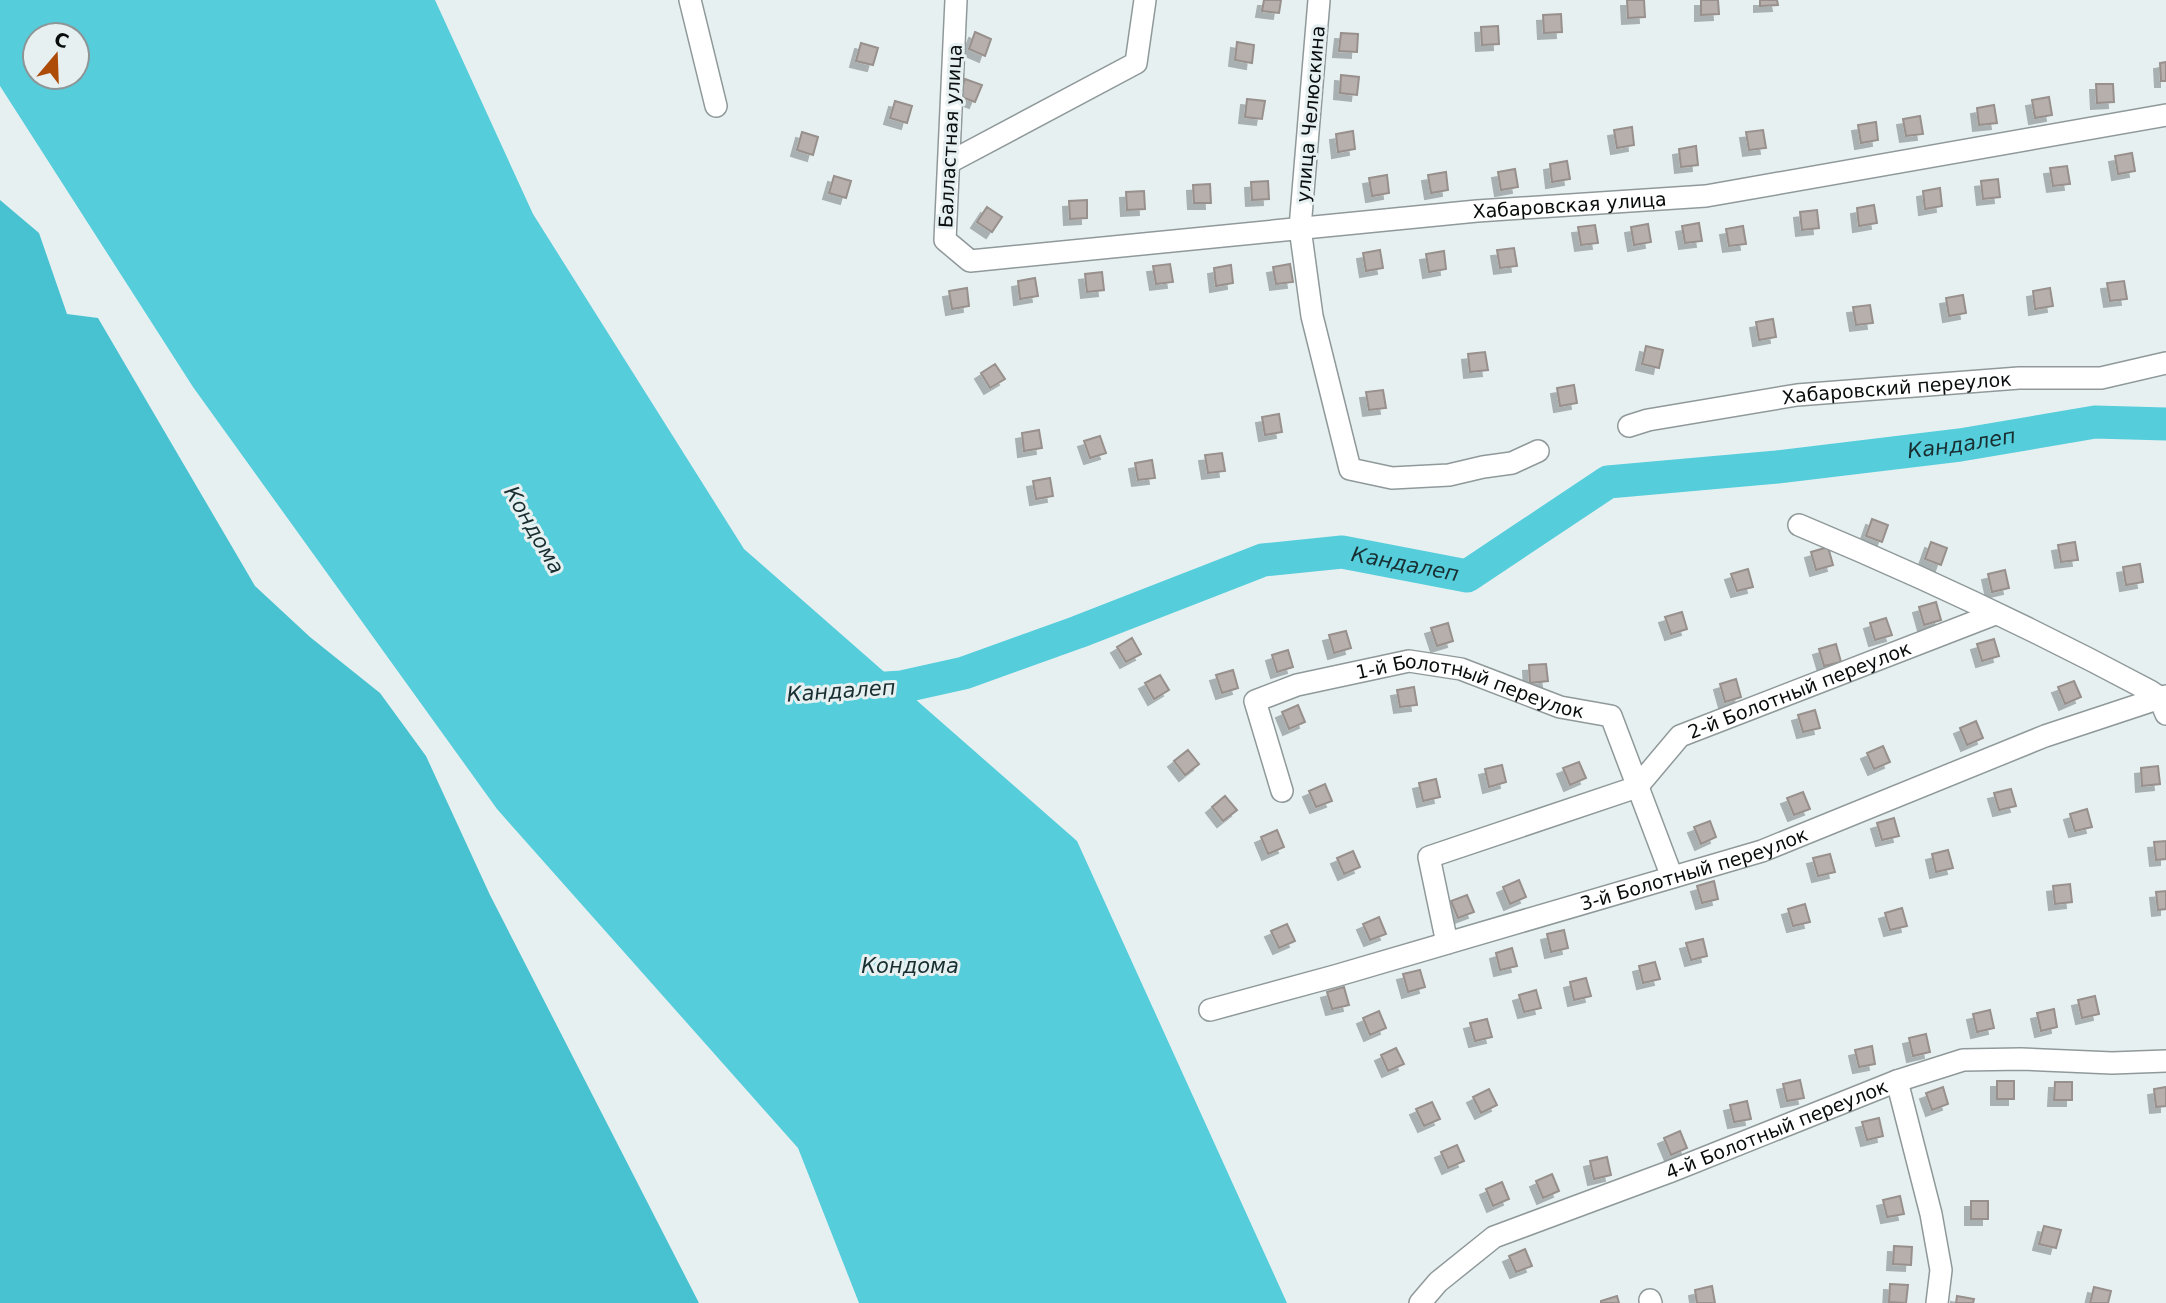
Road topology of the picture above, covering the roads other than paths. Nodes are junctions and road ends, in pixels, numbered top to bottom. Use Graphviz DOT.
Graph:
graph roads {
  1 [pos="690,0"];
  2 [pos="956,0"];
  3 [pos="1145,0"];
  4 [pos="1319,0"];
  5 [pos="716,106"];
  6 [pos="2166,115"];
  7 [pos="950,162"];
  8 [pos="1300,228"];
  9 [pos="970,261"];
  10 [pos="2166,363"];
  11 [pos="1629,426"];
  12 [pos="1538,451"];
  13 [pos="1799,525"];
  14 [pos="1996,614"];
  15 [pos="2164,702"];
  16 [pos="1637,787"];
  17 [pos="1282,791"];
  18 [pos="1672,877"];
  19 [pos="1447,943"];
  20 [pos="1210,1010"];
  21 [pos="2166,1061"];
  22 [pos="1897,1081"];
  23 [pos="1420,1303"];
  24 [pos="1937,1303"];
  1 -- 5 [label="street"];
  2 -- 7 [label="street, Балластная улица"];
  3 -- 7 [label="street"];
  4 -- 8 [label="street, улица Челюскина"];
  6 -- 8 [label="street, Хабаровская улица"];
  7 -- 9 [label="street, Балластная улица"];
  8 -- 9 [label="street, Хабаровская улица"];
  8 -- 12 [label="street"];
  10 -- 11 [label="street, Хабаровский переулок"];
  13 -- 14 [label="street"];
  14 -- 15 [label="street"];
  14 -- 16 [label="street, 2-й Болотный переулок"];
  15 -- 18 [label="street, 3-й Болотный переулок"];
  16 -- 17 [label="street, 1-й Болотный переулок"];
  16 -- 18 [label="street, 1-й Болотный переулок"];
  16 -- 19 [label="street"];
  18 -- 19 [label="street, 3-й Болотный переулок"];
  19 -- 20 [label="street, 3-й Болотный переулок"];
  21 -- 22 [label="street, 4-й Болотный переулок"];
  22 -- 23 [label="street, 4-й Болотный переулок"];
  22 -- 24 [label="street"];
}
